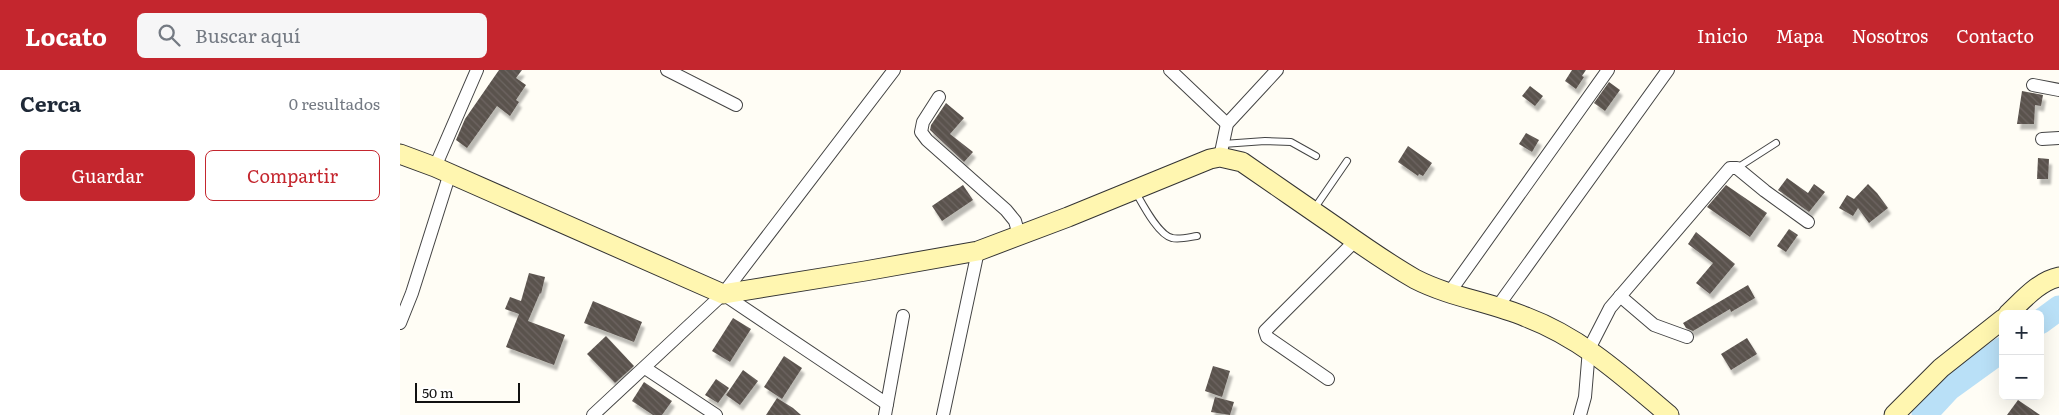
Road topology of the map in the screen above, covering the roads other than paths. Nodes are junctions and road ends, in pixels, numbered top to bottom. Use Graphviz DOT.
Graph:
graph roads {
  1 [pos="666,70"];
  2 [pos="894,70"];
  3 [pos="1170,70"];
  4 [pos="1277,70"];
  5 [pos="1608,70"];
  6 [pos="1668,70"];
  7 [pos="475,71"];
  8 [pos="2033,85"];
  9 [pos="2059,90"];
  10 [pos="939,97"];
  11 [pos="736,105"];
  12 [pos="1227,124"];
  13 [pos="2059,138"];
  14 [pos="2042,139"];
  15 [pos="1776,143"];
  16 [pos="1221,150"];
  17 [pos="400,154"];
  18 [pos="1316,156"];
  19 [pos="1348,161"];
  20 [pos="1736,168"];
  21 [pos="442,170"];
  22 [pos="1134,190"];
  23 [pos="1312,211"];
  24 [pos="1808,222"];
  25 [pos="1019,235"];
  26 [pos="1197,236"];
  27 [pos="1355,241"];
  28 [pos="978,251"];
  29 [pos="2059,277"];
  30 [pos="1449,293"];
  31 [pos="723,294"];
  32 [pos="1620,296"];
  33 [pos="1498,306"];
  34 [pos="2012,310"];
  35 [pos="903,316"];
  36 [pos="1999,322"];
  37 [pos="400,323"];
  38 [pos="1687,337"];
  39 [pos="1589,349"];
  40 [pos="645,368"];
  41 [pos="1328,380"];
  42 [pos="886,410"];
  43 [pos="593,415"];
  44 [pos="716,415"];
  45 [pos="943,415"];
  46 [pos="1580,415"];
  47 [pos="1669,415"];
  48 [pos="1894,415"];
  1 -- 11 [label="street"];
  2 -- 31 [label="street"];
  3 -- 12 [label="street"];
  4 -- 12 [label="street"];
  5 -- 30 [label="street"];
  6 -- 33 [label="street"];
  7 -- 21 [label="street"];
  8 -- 9 [label="street"];
  10 -- 25 [label="street"];
  12 -- 16 [label="street"];
  13 -- 14 [label="street"];
  15 -- 20 [label="lane"];
  16 -- 18 [label="lane"];
  16 -- 22 [label="street"];
  16 -- 23 [label="street"];
  17 -- 21 [label="street"];
  19 -- 23 [label="lane"];
  20 -- 24 [label="street"];
  20 -- 32 [label="street"];
  21 -- 31 [label="street"];
  21 -- 37 [label="street"];
  22 -- 25 [label="street"];
  22 -- 26 [label="lane"];
  23 -- 27 [label="street"];
  25 -- 28 [label="street"];
  27 -- 30 [label="street"];
  27 -- 41 [label="street"];
  28 -- 31 [label="street"];
  28 -- 45 [label="street"];
  29 -- 34 [label="street"];
  30 -- 33 [label="street"];
  31 -- 40 [label="street"];
  31 -- 42 [label="street"];
  32 -- 38 [label="street"];
  32 -- 39 [label="street"];
  33 -- 39 [label="street"];
  35 -- 42 [label="street"];
  36 -- 48 [label="street"];
  39 -- 46 [label="street"];
  39 -- 47 [label="street"];
  40 -- 43 [label="street"];
  40 -- 44 [label="street"];
}
